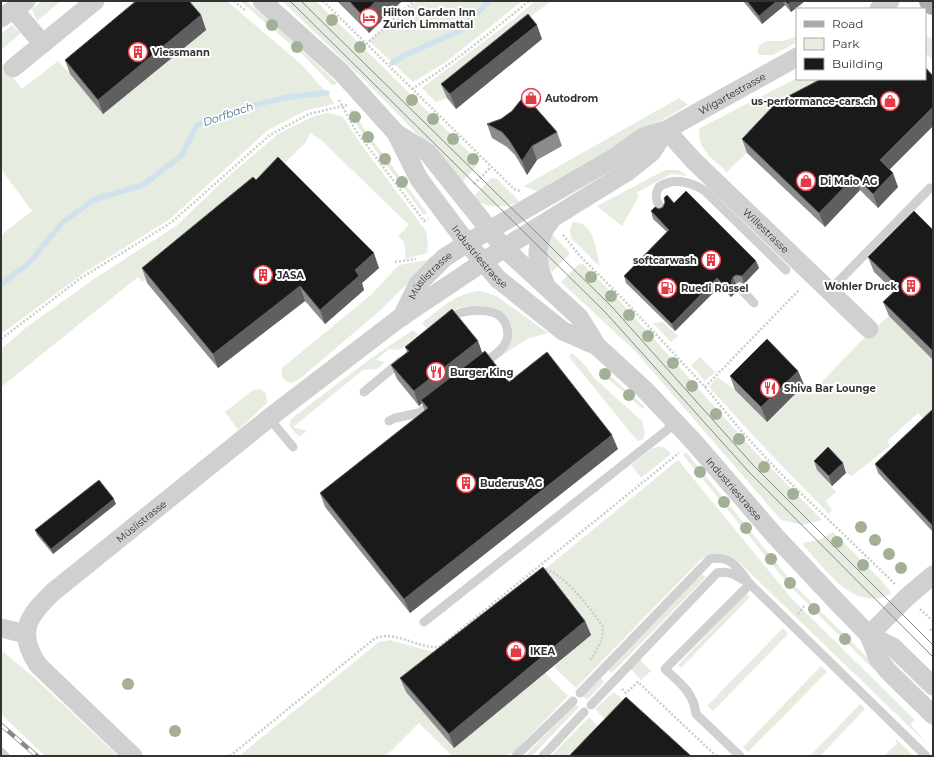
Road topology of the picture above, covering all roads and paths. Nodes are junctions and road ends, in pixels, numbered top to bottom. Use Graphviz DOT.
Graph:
graph roads {
  1 [pos="96,1"];
  2 [pos="262,1"];
  3 [pos="323,1"];
  4 [pos="414,1"];
  5 [pos="529,1"];
  6 [pos="890,1"];
  7 [pos="930,1"];
  8 [pos="933,4"];
  9 [pos="880,8"];
  10 [pos="14,10"];
  11 [pos="43,44"];
  12 [pos="366,44"];
  13 [pos="796,58"];
  14 [pos="13,68"];
  15 [pos="412,89"];
  16 [pos="366,99"];
  17 [pos="341,103"];
  18 [pos="343,106"];
  19 [pos="666,130"];
  20 [pos="396,133"];
  21 [pos="930,188"];
  22 [pos="525,193"];
  23 [pos="662,210"];
  24 [pos="424,221"];
  25 [pos="557,224"];
  26 [pos="488,229"];
  27 [pos="467,243"];
  28 [pos="504,248"];
  29 [pos="483,262"];
  30 [pos="786,270"];
  31 [pos="805,284"];
  32 [pos="740,288"];
  33 [pos="547,289"];
  34 [pos="830,290"];
  35 [pos="754,303"];
  36 [pos="401,318"];
  37 [pos="440,328"];
  38 [pos="869,329"];
  39 [pos="1,340"];
  40 [pos="597,346"];
  41 [pos="405,357"];
  42 [pos="472,372"];
  43 [pos="704,387"];
  44 [pos="364,392"];
  45 [pos="443,395"];
  46 [pos="269,418"];
  47 [pos="389,421"];
  48 [pos="676,423"];
  49 [pos="293,447"];
  50 [pos="539,567"];
  51 [pos="933,575"];
  52 [pos="750,584"];
  53 [pos="899,588"];
  54 [pos="916,605"];
  55 [pos="933,621"];
  56 [pos="424,622"];
  57 [pos="1,628"];
  58 [pos="930,629"];
  59 [pos="933,633"];
  60 [pos="26,634"];
  61 [pos="869,635"];
  62 [pos="590,661"];
  63 [pos="617,684"];
  64 [pos="933,686"];
  65 [pos="580,693"];
  66 [pos="573,701"];
  67 [pos="591,705"];
  68 [pos="584,712"];
  69 [pos="933,716"];
  70 [pos="1,752"];
  71 [pos="5,756"];
  72 [pos="133,756"];
  73 [pos="516,756"];
  74 [pos="543,756"];
  75 [pos="716,756"];
  76 [pos="740,756"];
  77 [pos="926,756"];
  1 -- 11 [label="street"];
  2 -- 16 [label="street, Industriestrasse"];
  3 -- 12 [label="path"];
  4 -- 12 [label="path"];
  5 -- 15 [label="path"];
  6 -- 9 [label="street"];
  7 -- 8 [label="main road"];
  10 -- 11 [label="street"];
  11 -- 14 [label="street"];
  12 -- 15 [label="path"];
  13 -- 19 [label="street, Wigartestrasse"];
  15 -- 22 [label="path"];
  16 -- 18 [label="path"];
  16 -- 20 [label="street, Industriestrasse"];
  17 -- 18 [label="path"];
  18 -- 24 [label="path"];
  18 -- 39 [label="path"];
  19 -- 25 [label="street"];
  19 -- 26 [label="street"];
  19 -- 34 [label="street, Willestrasse"];
  20 -- 26 [label="street, Industriestrasse"];
  20 -- 27 [label="street, Industriestrasse"];
  21 -- 34 [label="lane"];
  23 -- 30 [label="lane"];
  25 -- 28 [label="street"];
  25 -- 33 [label="street"];
  25 -- 43 [label="path"];
  26 -- 27 [label="street, Müslistrasse"];
  26 -- 28 [label="street, Industriestrasse"];
  27 -- 29 [label="street, Industriestrasse"];
  27 -- 36 [label="street, Müslistrasse"];
  28 -- 29 [label="street, Müslistrasse"];
  28 -- 33 [label="street, Industriestrasse"];
  29 -- 36 [label="street, Müslistrasse"];
  29 -- 40 [label="street, Industriestrasse"];
  31 -- 43 [label="path"];
  32 -- 35 [label="lane"];
  33 -- 40 [label="street, Industriestrasse"];
  34 -- 38 [label="street, Willestrasse"];
  36 -- 46 [label="street, Müslistrasse"];
  37 -- 42 [label="lane"];
  40 -- 48 [label="street, Industriestrasse"];
  41 -- 44 [label="lane"];
  43 -- 53 [label="path"];
  45 -- 47 [label="lane"];
  46 -- 49 [label="lane"];
  46 -- 60 [label="street, Müslistrasse"];
  48 -- 56 [label="lane"];
  48 -- 61 [label="street, Industriestrasse"];
  50 -- 62 [label="path"];
  51 -- 61 [label="street"];
  52 -- 65 [label="lane"];
  52 -- 67 [label="lane"];
  52 -- 76 [label="lane"];
  52 -- 77 [label="lane"];
  54 -- 55 [label="path"];
  57 -- 60 [label="street"];
  58 -- 59 [label="path"];
  60 -- 72 [label="street, Müslistrasse"];
  61 -- 64 [label="street, Industriestrasse"];
  61 -- 69 [label="street, Industriestrasse"];
  63 -- 75 [label="path"];
  66 -- 73 [label="lane"];
  68 -- 74 [label="lane"];
  70 -- 71 [label="lane"];
}
